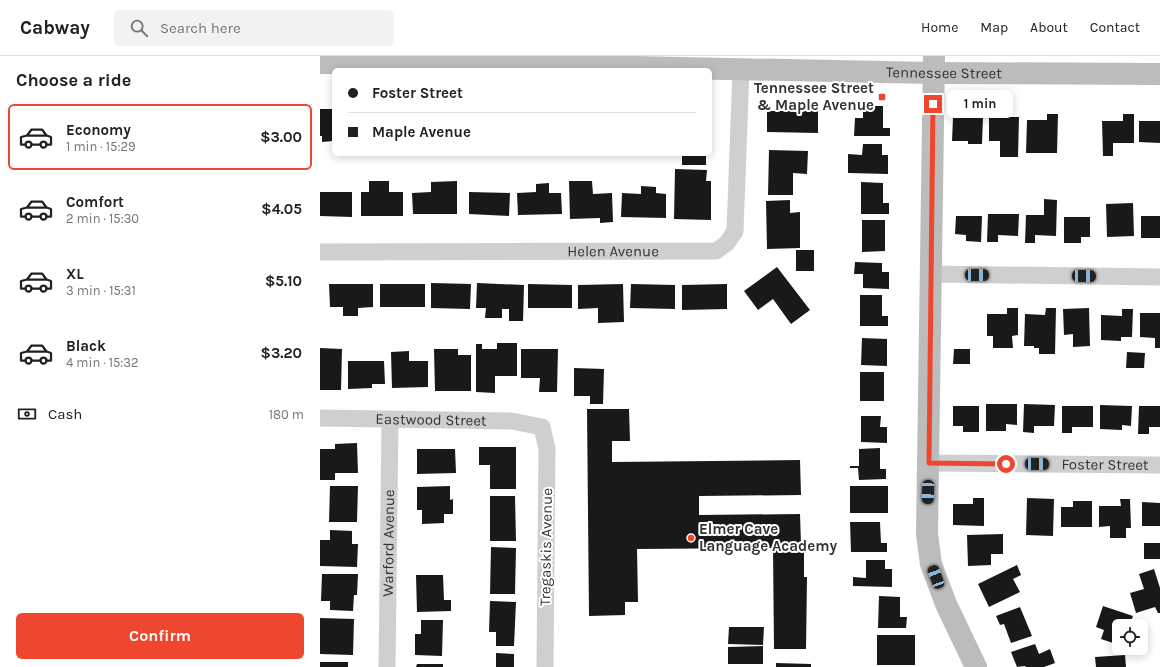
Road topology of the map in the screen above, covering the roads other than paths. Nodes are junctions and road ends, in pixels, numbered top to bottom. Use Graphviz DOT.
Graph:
graph roads {
  1 [pos="320,64"];
  2 [pos="933,64"];
  3 [pos="690,68"];
  4 [pos="712,68"];
  5 [pos="741,69"];
  6 [pos="1160,74"];
  7 [pos="320,252"];
  8 [pos="931,274"];
  9 [pos="1160,277"];
  10 [pos="320,418"];
  11 [pos="390,419"];
  12 [pos="542,427"];
  13 [pos="929,463"];
  14 [pos="1160,465"];
  15 [pos="387,667"];
  16 [pos="545,667"];
  17 [pos="976,667"];
  1 -- 3 [label="main road, Tennessee Street"];
  2 -- 5 [label="main road, Tennessee Street"];
  2 -- 6 [label="main road, Tennessee Street"];
  2 -- 8 [label="main road"];
  4 -- 5 [label="main road, Tennessee Street"];
  5 -- 7 [label="street, Helen Avenue"];
  8 -- 9 [label="street"];
  8 -- 13 [label="main road"];
  10 -- 11 [label="street, Eastwood Street"];
  11 -- 12 [label="street, Eastwood Street"];
  11 -- 15 [label="street, Warford Avenue"];
  12 -- 16 [label="street, Tregaskis Avenue"];
  13 -- 14 [label="street, Foster Street"];
  13 -- 17 [label="main road"];
}
